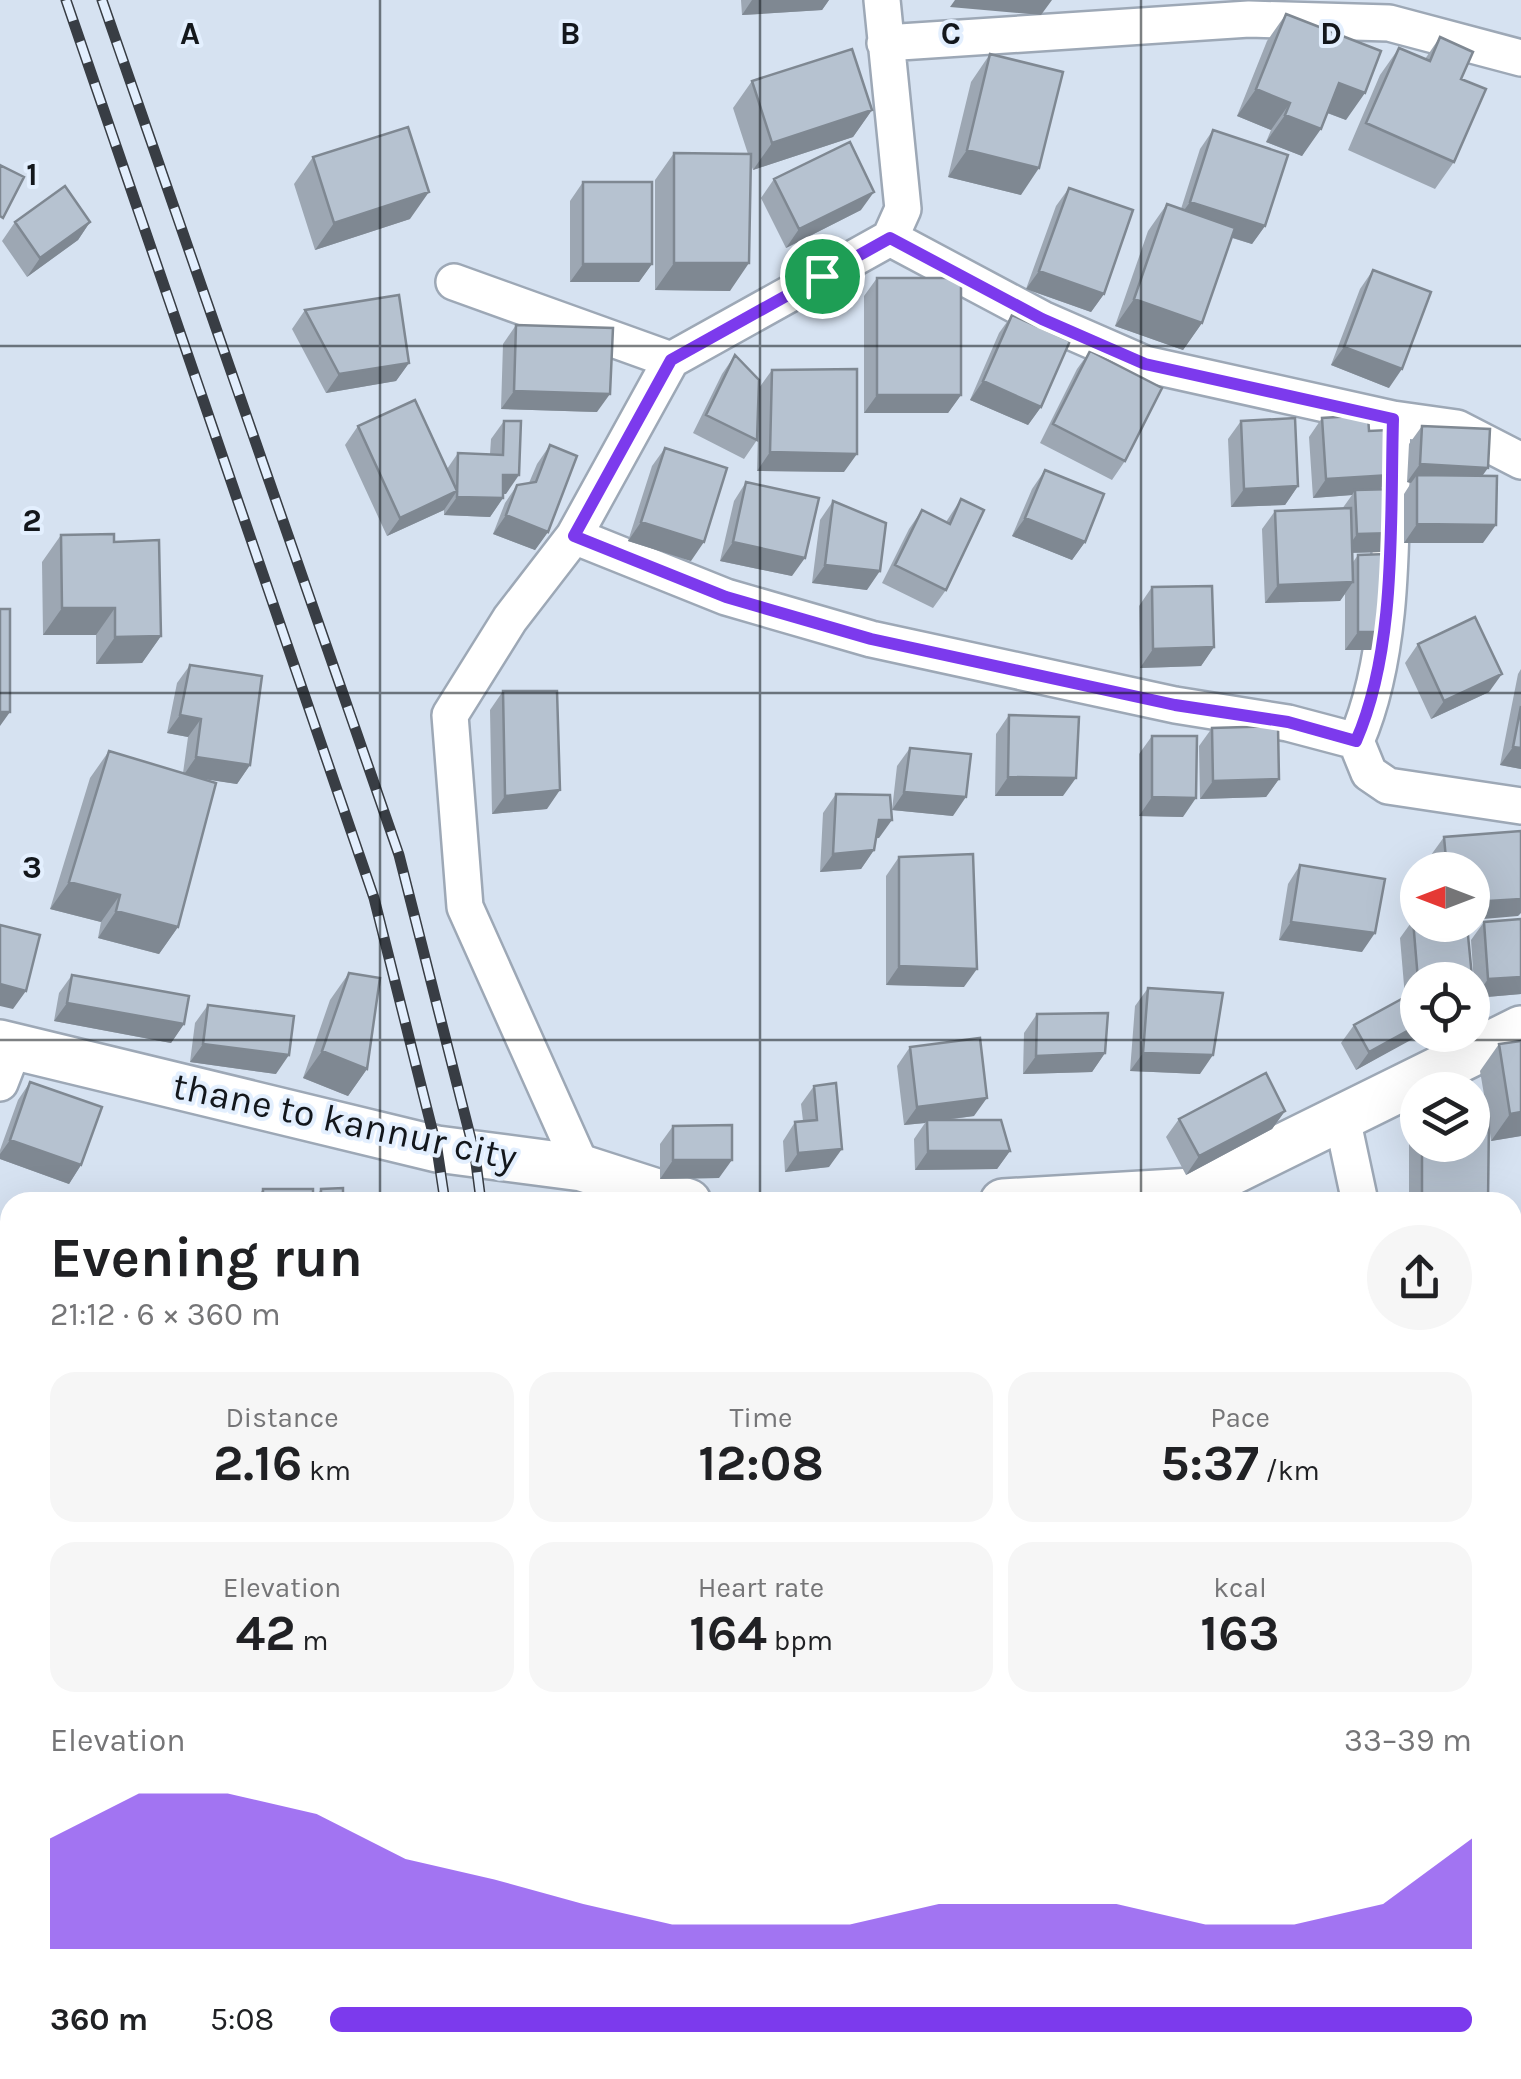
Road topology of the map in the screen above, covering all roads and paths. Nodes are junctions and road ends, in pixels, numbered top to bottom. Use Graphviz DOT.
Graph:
graph roads {
  1 [pos="882,0"];
  2 [pos="885,44"];
  3 [pos="1521,58"];
  4 [pos="890,238"];
  5 [pos="454,282"];
  6 [pos="671,360"];
  7 [pos="1393,419"];
  8 [pos="1521,462"];
  9 [pos="574,536"];
  10 [pos="1356,741"];
  11 [pos="1521,806"];
  12 [pos="1521,1029"];
  13 [pos="5,1058"];
  14 [pos="1342,1118"];
  15 [pos="582,1168"];
  16 [pos="655,1192"];
  17 [pos="1177,1192"];
  18 [pos="1358,1192"];
  1 -- 2 [label="street"];
  2 -- 3 [label="street"];
  2 -- 4 [label="street"];
  4 -- 6 [label="street"];
  4 -- 7 [label="street"];
  5 -- 6 [label="street"];
  6 -- 9 [label="street"];
  7 -- 8 [label="street"];
  7 -- 10 [label="street"];
  9 -- 10 [label="street"];
  9 -- 15 [label="street"];
  10 -- 11 [label="street"];
  12 -- 14 [label="street"];
  13 -- 15 [label="street, thane to kannur city"];
  14 -- 17 [label="street"];
  14 -- 18 [label="street"];
  15 -- 16 [label="street, thane to kannur city"];
}
